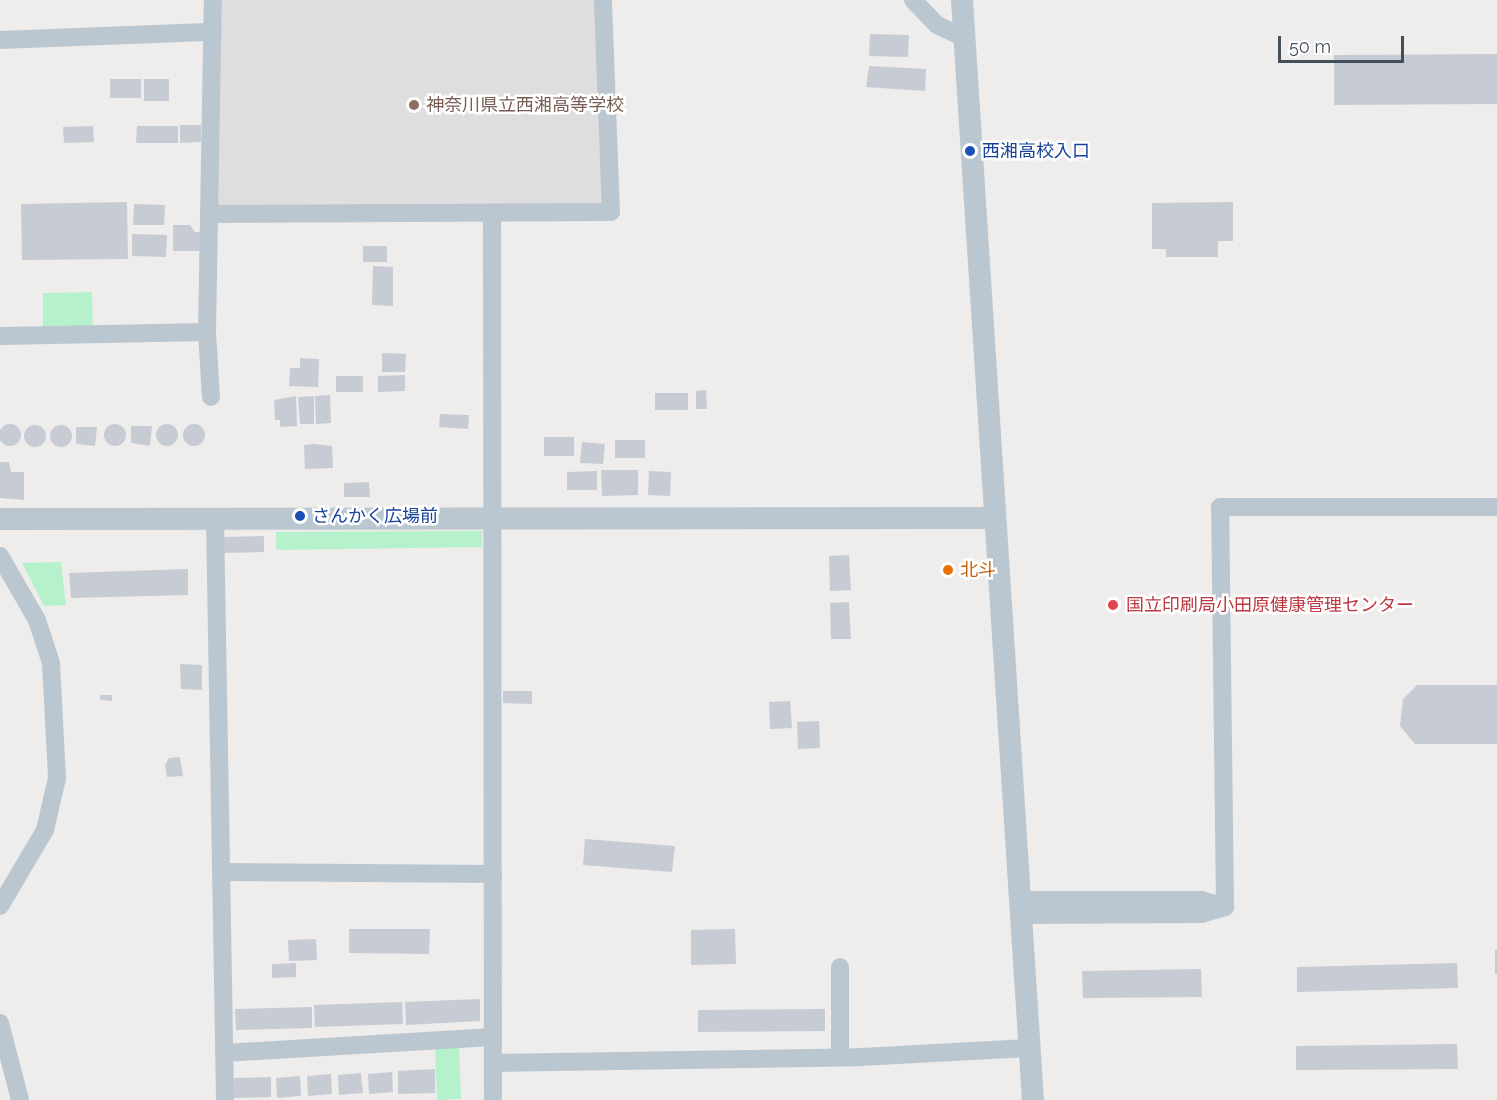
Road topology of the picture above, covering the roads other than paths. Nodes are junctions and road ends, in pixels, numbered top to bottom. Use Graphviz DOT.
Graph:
graph roads {
  1 [pos="603,0"];
  2 [pos="913,0"];
  3 [pos="962,0"];
  4 [pos="213,3"];
  5 [pos="213,32"];
  6 [pos="963,37"];
  7 [pos="0,40"];
  8 [pos="492,213"];
  9 [pos="209,214"];
  10 [pos="207,332"];
  11 [pos="0,336"];
  12 [pos="211,397"];
  13 [pos="1497,507"];
  14 [pos="494,518"];
  15 [pos="995,518"];
  16 [pos="0,519"];
  17 [pos="215,519"];
  18 [pos="0,556"];
  19 [pos="221,872"];
  20 [pos="494,874"];
  21 [pos="0,906"];
  22 [pos="1021,907"];
  23 [pos="840,967"];
  24 [pos="0,1023"];
  25 [pos="493,1037"];
  26 [pos="1029,1048"];
  27 [pos="224,1053"];
  28 [pos="840,1057"];
  29 [pos="493,1063"];
  30 [pos="20,1100"];
  31 [pos="225,1100"];
  32 [pos="493,1100"];
  33 [pos="1033,1100"];
  1 -- 8 [label="street"];
  2 -- 6 [label="street"];
  3 -- 6 [label="street"];
  4 -- 5 [label="street"];
  5 -- 7 [label="street"];
  5 -- 9 [label="street"];
  6 -- 15 [label="street"];
  8 -- 9 [label="street"];
  8 -- 14 [label="street"];
  9 -- 10 [label="street"];
  10 -- 11 [label="street"];
  10 -- 12 [label="street"];
  13 -- 22 [label="street"];
  14 -- 15 [label="street"];
  14 -- 17 [label="street"];
  14 -- 20 [label="street"];
  15 -- 22 [label="street"];
  16 -- 17 [label="street"];
  17 -- 19 [label="street"];
  18 -- 21 [label="street"];
  19 -- 20 [label="street"];
  19 -- 27 [label="street"];
  20 -- 25 [label="street"];
  22 -- 26 [label="street"];
  23 -- 28 [label="street"];
  24 -- 30 [label="street"];
  25 -- 27 [label="street"];
  25 -- 29 [label="street"];
  26 -- 28 [label="street"];
  26 -- 33 [label="street"];
  27 -- 31 [label="street"];
  28 -- 29 [label="street"];
  29 -- 32 [label="street"];
}
